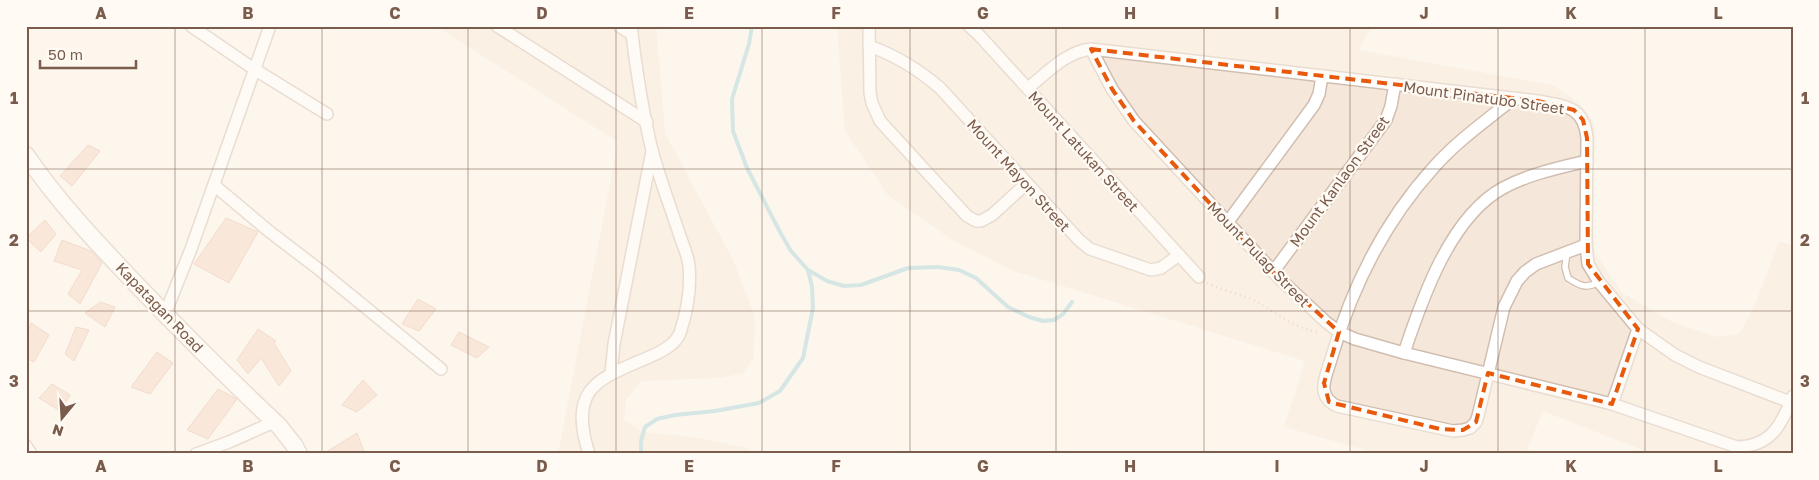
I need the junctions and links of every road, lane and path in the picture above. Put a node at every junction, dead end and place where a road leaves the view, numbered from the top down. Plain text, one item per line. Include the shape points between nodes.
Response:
1 (191, 26) edge
2 (270, 26) edge
3 (497, 26) edge
4 (619, 26) edge
5 (869, 26) edge
6 (969, 26) edge
7 (631, 30) edge
8 (869, 46) junction
9 (1091, 49) junction
10 (254, 69) junction
11 (1322, 76) junction
12 (1395, 84) junction
13 (1028, 88) junction
14 (1514, 98) junction
15 (327, 114) dead end
16 (647, 122) junction
17 (652, 149) junction
18 (26, 156) edge
19 (1587, 161) junction
20 (1026, 184) junction
21 (214, 185) junction
22 (1228, 223) junction
23 (1586, 245) junction
24 (1566, 252) junction
25 (1178, 255) junction
26 (1273, 272) junction
27 (1198, 277) joint
28 (1599, 282) junction
29 (165, 314) junction
30 (1638, 329) junction
31 (1339, 332) junction
32 (1404, 353) junction
33 (441, 369) dead end
34 (611, 373) junction
35 (1488, 373) junction
36 (1792, 399) edge
37 (1612, 404) junction
38 (274, 422) junction
39 (26, 446) edge
40 (31, 454) edge
41 (196, 454) edge
42 (299, 454) edge
43 (589, 454) edge

1 - 10 street
2 - 10 street
3 - 16 street
4 - 7 street
5 - 8 street
6 - 13 street, Mount Latukan Street
7 - 16 street
8 - 20 street, Mount Mayon Street via 890,54 940,88
8 - 20 street via 870,93 880,121 967,216 976,221 986,219
9 - 11 street, Mount Pinatubo Street
9 - 13 street, Mount Pinatubo Street via 1071,54
9 - 22 street, Mount Pulag Street via 1122,106
10 - 15 street
10 - 21 street
11 - 12 street, Mount Pinatubo Street
11 - 22 street via 1314,105
12 - 14 street, Mount Pinatubo Street
12 - 26 street, Mount Kanlaon Street via 1386,120
13 - 25 street, Mount Latukan Street
14 - 19 street, Mount Pinatubo Street via 1560,105 1579,114 1586,126
14 - 31 street via 1441,160 1410,197 1368,263
16 - 17 street
17 - 34 street
17 - 34 street via 689,264 690,292 679,335 669,347
18 - 29 main road, Kapatagan Road via 103,249
19 - 23 street, Mount Pinatubo Street
19 - 32 street via 1532,174 1482,202 1462,224 1439,265 1422,300
20 - 25 street, Mount Mayon Street via 1090,249 1152,270 1161,268
21 - 29 street
21 - 33 street
22 - 26 street, Mount Pulag Street
23 - 24 street
23 - 28 street, Mount Pinatubo Street via 1588,264
24 - 28 lane via 1568,278 1580,286
24 - 35 street via 1536,264 1517,281 1504,307
25 - 27 street, Mount Latukan Street
26 - 31 street, Mount Pulag Street
27 - 31 path via 1249,298 1301,328 1315,332
28 - 30 street, Mount Pinatubo Street
29 - 38 main road, Kapatagan Road
30 - 36 street, Mount Pinatubo Street via 1675,356 1699,367
30 - 37 street
31 - 32 street, Mount Pulag Street
31 - 35 street via 1324,383 1325,397 1337,406 1440,429 1463,430 1476,422
32 - 35 street, Mount Pulag Street
34 - 43 street via 597,382 587,394 583,406 583,435
35 - 37 street, Mount Pulag Street
36 - 37 street, Mount Pulag Street via 1781,423 1763,442 1752,447 1737,447
38 - 41 street
38 - 42 main road, Kapatagan Road
39 - 40 street

